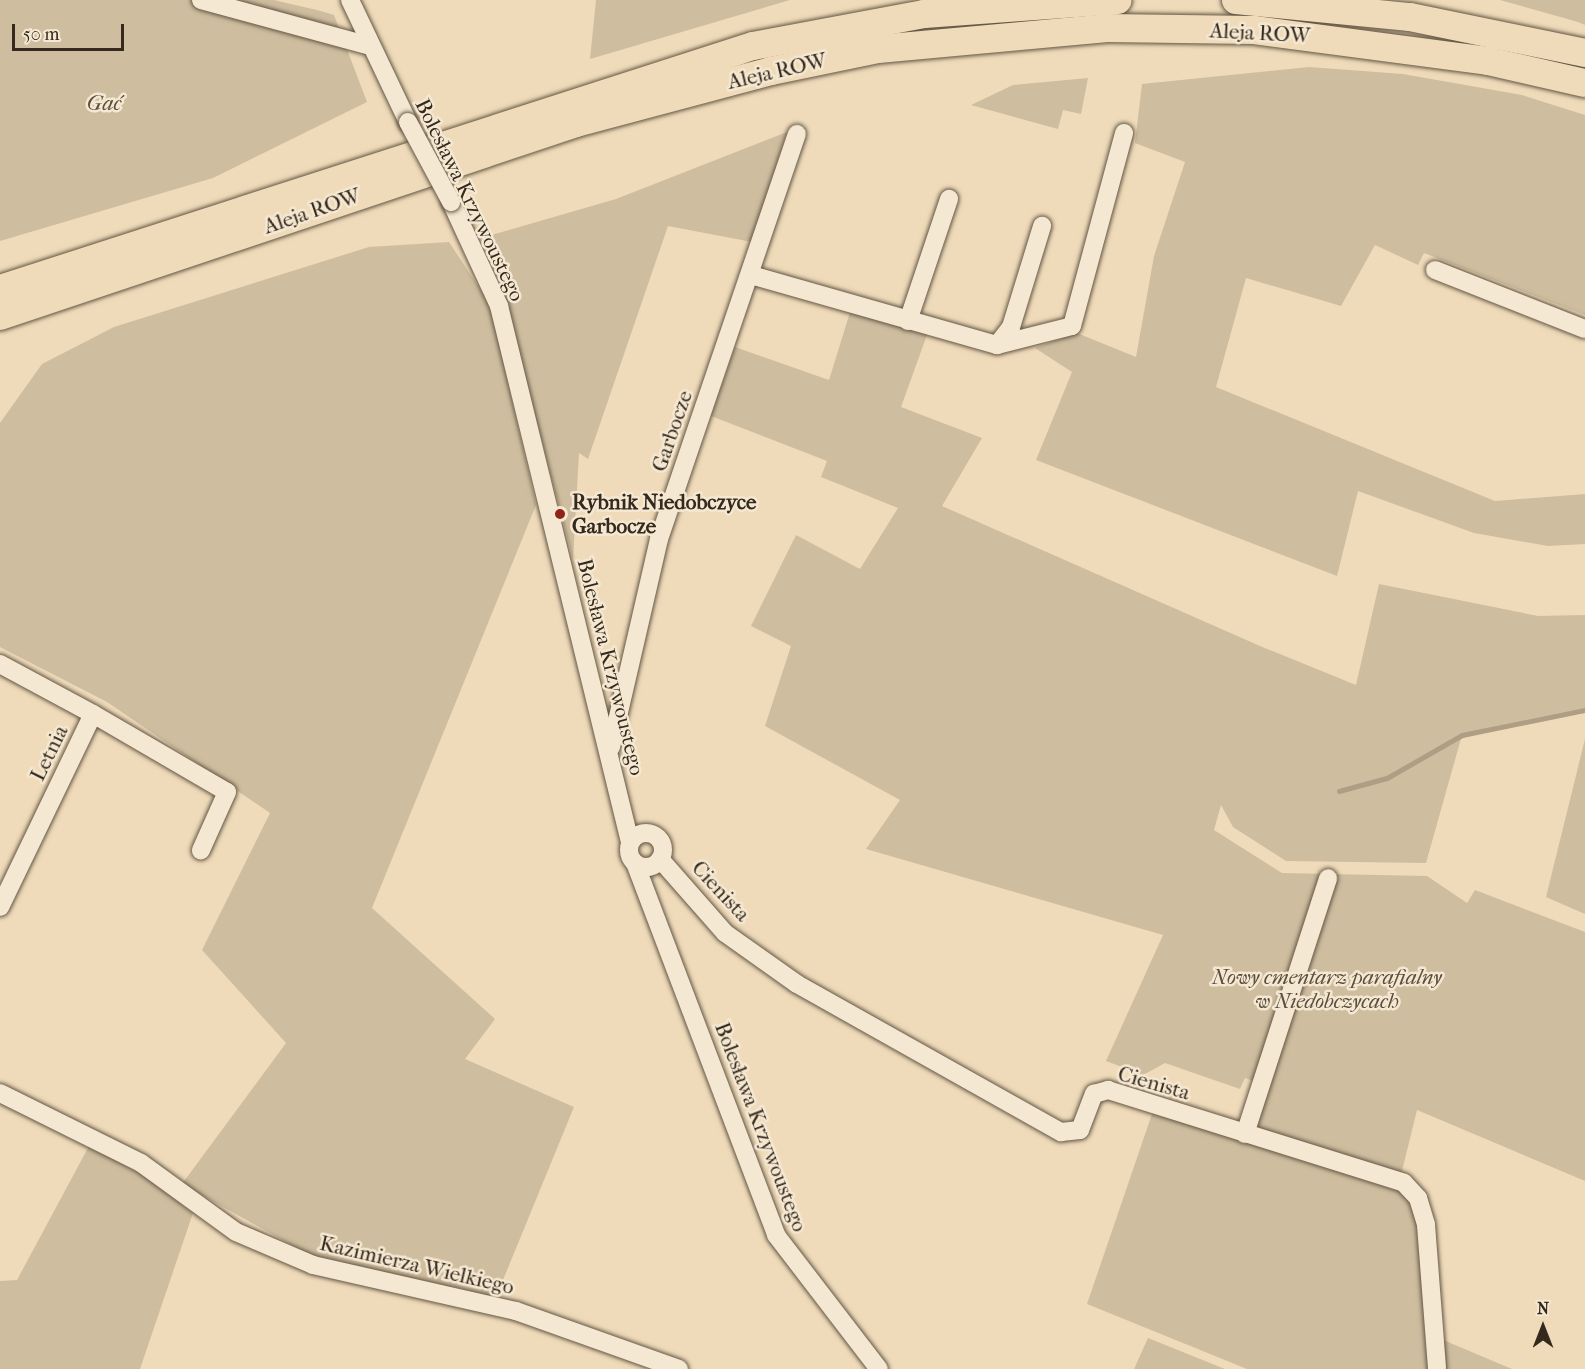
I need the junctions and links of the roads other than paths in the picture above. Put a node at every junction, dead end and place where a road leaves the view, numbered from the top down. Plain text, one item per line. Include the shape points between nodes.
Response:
1 (201, 0) edge
2 (350, 0) edge
3 (1117, 0) edge
4 (1236, 0) edge
5 (367, 45) junction
6 (1585, 53) edge
7 (1585, 83) edge
8 (1124, 133) dead end
9 (797, 134) dead end
10 (949, 199) dead end
11 (1042, 226) dead end
12 (1435, 270) dead end
13 (751, 275) junction
14 (0, 289) edge
15 (0, 316) edge
16 (908, 321) junction
17 (1585, 329) edge
18 (997, 345) junction
19 (0, 664) edge
20 (93, 714) junction
21 (611, 749) junction
22 (623, 810) junction
23 (649, 833) junction
24 (630, 842) junction
25 (201, 850) dead end
26 (649, 862) junction
27 (1328, 878) dead end
28 (0, 907) edge
29 (0, 1093) edge
30 (1252, 1137) junction
31 (679, 1369) edge
32 (879, 1369) edge
33 (1437, 1369) edge

1 - 5 street
2 - 5 street, Bolesława Krzywoustego
3 - 14 main road, Aleja ROW via 924,14 753,46
4 - 6 main road, Aleja ROW via 1410,17
5 - 21 street, Bolesława Krzywoustego, bridge via 451,202 499,306
7 - 15 main road, Aleja ROW via 1477,59 1254,30 1107,28 878,49 771,71 576,123
8 - 18 street via 1072,326
9 - 13 street, Garbocze
10 - 16 street
11 - 18 street via 1011,327
12 - 17 street
13 - 16 street
13 - 21 street, Garbocze via 659,539
16 - 18 street
19 - 20 street, Letnia
20 - 25 street via 227,792
20 - 28 street, Letnia
21 - 22 street, Bolesława Krzywoustego
22 - 23 street
22 - 24 street, Bolesława Krzywoustego
23 - 24 street
23 - 26 street via 661,843
24 - 26 street, Bolesława Krzywoustego
26 - 30 street, Cienista via 725,933 787,977 1061,1132 1080,1130 1094,1094 1108,1090
26 - 32 street, Bolesława Krzywoustego via 654,912 776,1235
27 - 30 street
29 - 31 street, Kazimierza Wielkiego via 141,1163 236,1232 314,1265 516,1311
30 - 33 street, Cienista via 1404,1183 1414,1191 1426,1226

